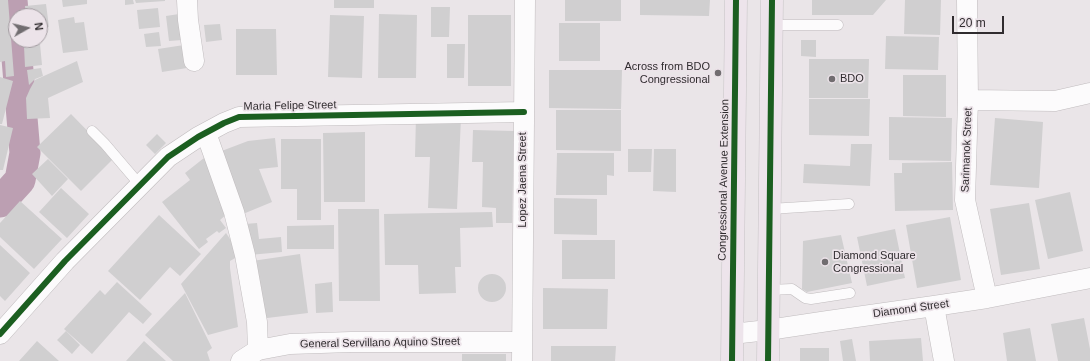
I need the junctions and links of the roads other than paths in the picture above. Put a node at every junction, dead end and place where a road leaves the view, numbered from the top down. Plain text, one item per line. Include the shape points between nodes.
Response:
1 (187, 0) edge
2 (525, 0) edge
3 (736, 0) edge
4 (772, 0) edge
5 (967, 0) edge
6 (772, 25) junction
7 (838, 25) dead end
8 (194, 60) dead end
9 (1090, 93) edge
10 (968, 100) junction
11 (524, 112) junction
12 (92, 131) dead end
13 (206, 133) junction
14 (140, 185) junction
15 (849, 204) dead end
16 (770, 209) junction
17 (1090, 278) edge
18 (769, 290) junction
19 (850, 293) dead end
20 (987, 298) junction
21 (934, 306) junction
22 (768, 330) junction
23 (0, 334) edge
24 (732, 334) junction
25 (258, 350) junction
26 (522, 352) edge
27 (241, 361) edge
28 (732, 361) edge
29 (768, 361) edge
30 (944, 361) edge

1 - 8 street
2 - 11 street, Lopez Jaena Street
3 - 24 main road, Congressional Avenue Extension
4 - 6 main road
5 - 10 street, Sarimanok Street
6 - 7 lane
6 - 16 main road
9 - 10 street via 1055,101
10 - 20 street, Sarimanok Street via 965,200
11 - 13 street, Maria Felipe Street via 239,117 224,122
11 - 26 street, Lopez Jaena Street
12 - 14 lane
13 - 14 street, Maria Felipe Street via 168,157
13 - 25 street via 234,212 245,254 257,322
14 - 23 street, Maria Felipe Street via 65,261
15 - 16 lane
16 - 18 main road
17 - 20 street, Diamond Street
18 - 19 lane via 792,289 811,299
18 - 22 main road
20 - 21 street, Diamond Street
21 - 22 street, Diamond Street
21 - 30 street
22 - 24 street, Diamond Street
22 - 29 main road
24 - 28 main road, Congressional Avenue Extension
25 - 26 street, General Servillano Aquino Street via 290,344 351,342
25 - 27 street, General Servillano Aquino Street

